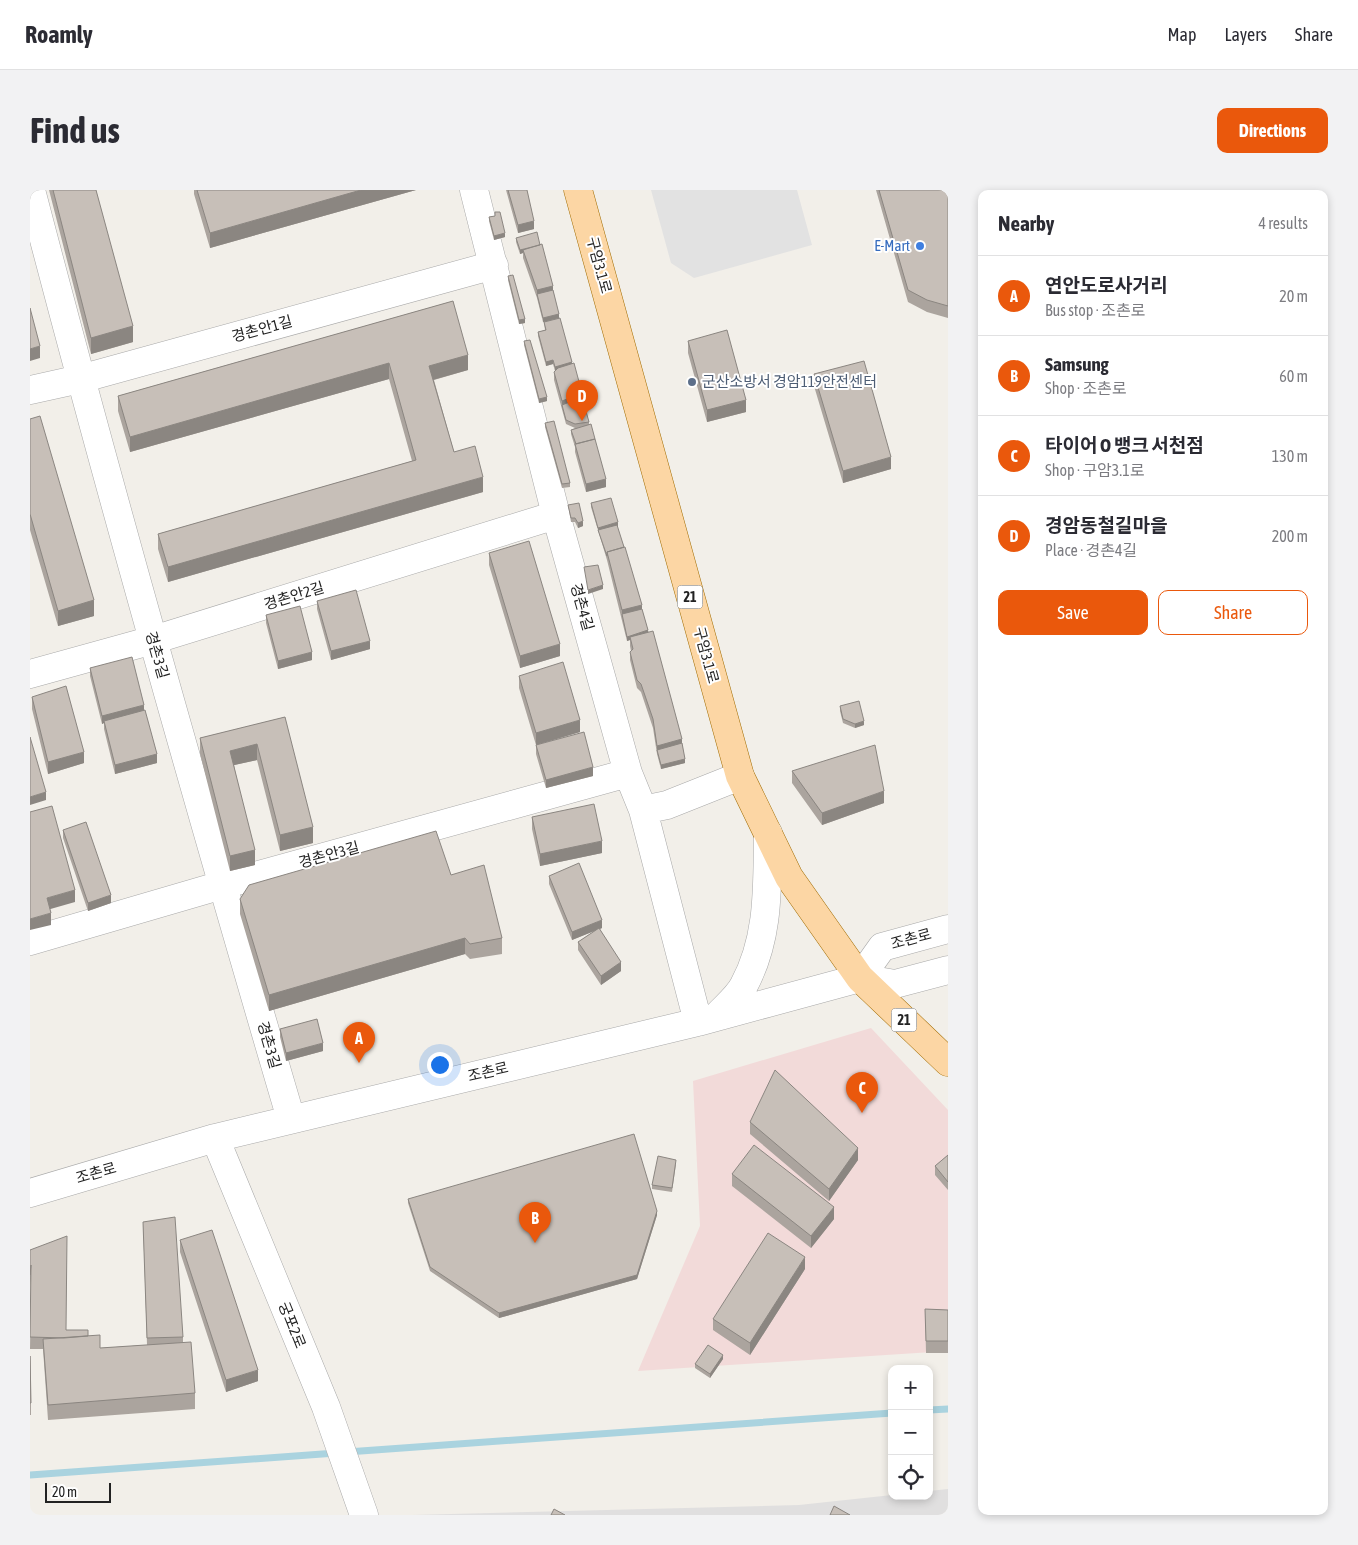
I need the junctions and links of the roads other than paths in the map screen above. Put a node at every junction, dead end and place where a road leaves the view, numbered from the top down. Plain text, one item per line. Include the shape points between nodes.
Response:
1 (31, 190) edge
2 (474, 190) edge
3 (578, 190) edge
4 (494, 265) junction
5 (80, 379) junction
6 (30, 390) edge
7 (556, 515) junction
8 (153, 640) junction
9 (30, 674) edge
10 (628, 773) junction
11 (740, 776) junction
12 (643, 810) junction
13 (768, 833) junction
14 (222, 885) junction
15 (948, 929) edge
16 (30, 942) edge
17 (948, 970) edge
18 (860, 978) junction
19 (707, 1020) junction
20 (948, 1062) edge
21 (291, 1119) junction
22 (215, 1138) junction
23 (30, 1193) edge
24 (364, 1515) edge

1 - 5 street, 경촌3길
2 - 4 street, 경촌4길
3 - 11 main road, 구암3.1로 / 21
4 - 5 street, 경촌안1길
4 - 7 street, 경촌4길
5 - 6 street, 경촌안1길
5 - 8 street, 경촌3길
7 - 8 street, 경촌안2길
7 - 10 street, 경촌4길
8 - 9 street, 경촌안2길
8 - 14 street, 경촌3길
10 - 12 street, 경촌4길
10 - 14 street, 경촌안3길
11 - 12 street via 667,805
11 - 13 main road, 구암3.1로 / 21
12 - 19 street, 경촌4길
13 - 18 main road, 구암3.1로 / 21 via 789,877
13 - 19 street via 766,917 757,953 744,986
14 - 16 street, 경촌안3길
14 - 21 street, 경촌3길
15 - 18 street, 조촌로 via 882,947
17 - 18 street, 조촌로 via 895,984
18 - 19 street, 조촌로
18 - 20 main road, 구암3.1로 / 21
19 - 21 street, 조촌로
21 - 22 street, 조촌로
22 - 23 street, 조촌로
22 - 24 street, 궁포2로 via 326,1406

